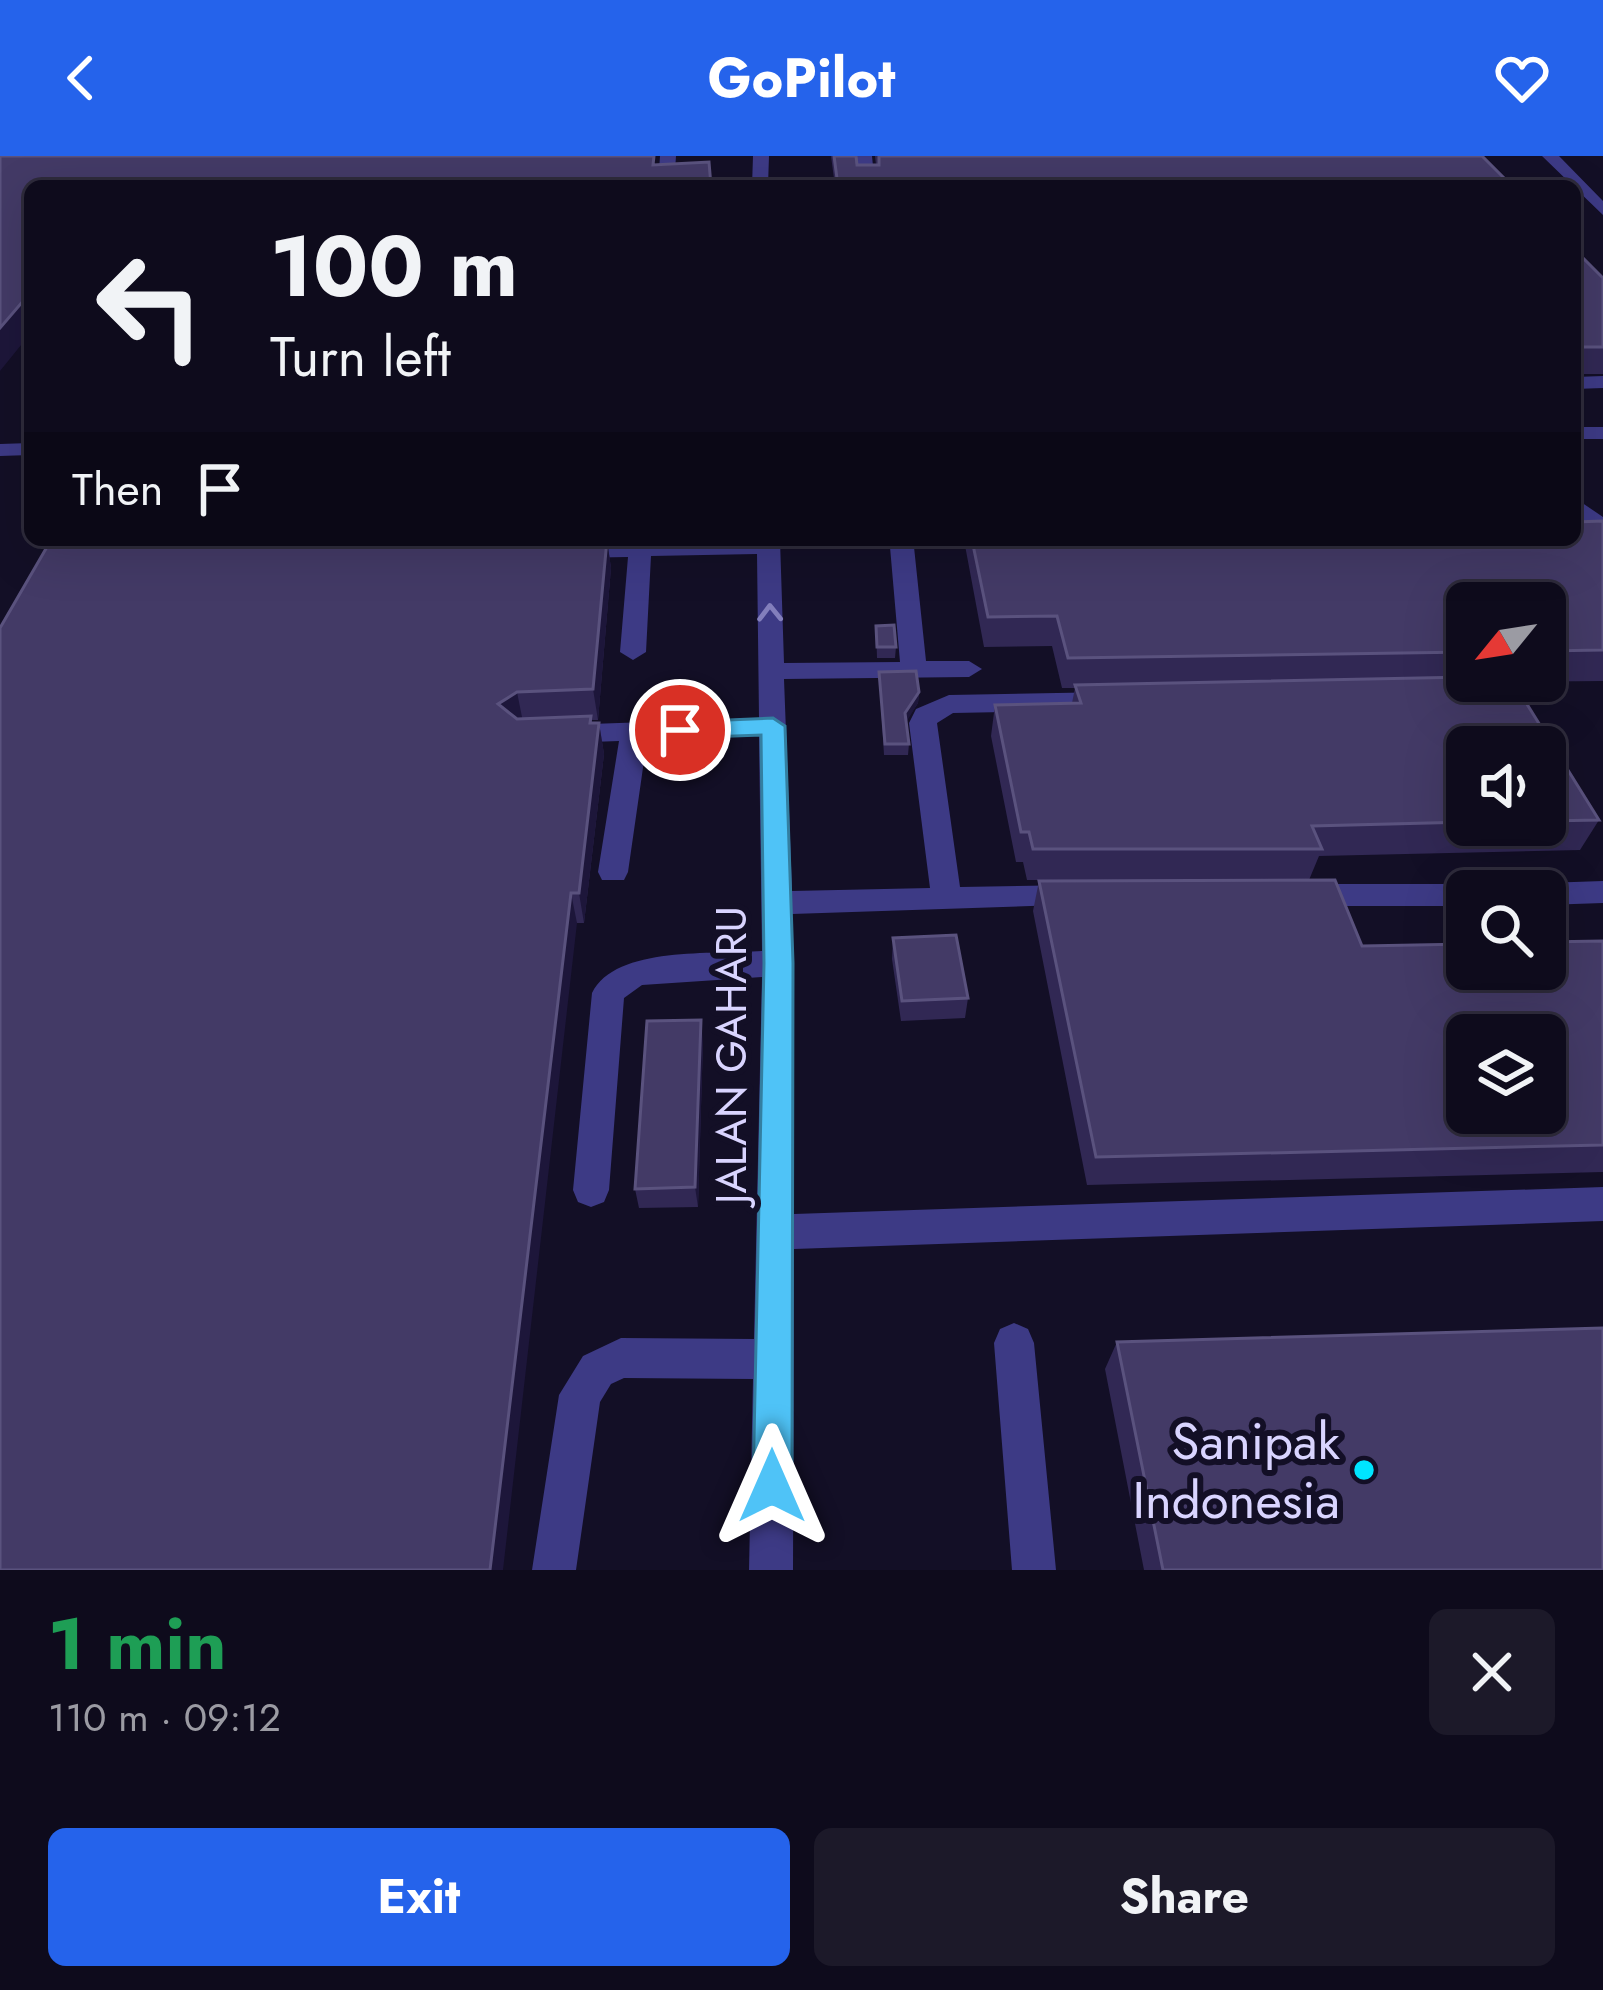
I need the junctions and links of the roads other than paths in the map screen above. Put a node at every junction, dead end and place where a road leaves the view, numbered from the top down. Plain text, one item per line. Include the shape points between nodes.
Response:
1 (1550, 156) edge
2 (1570, 180) edge
3 (704, 546) edge
4 (768, 546) edge
5 (902, 547) dead end
6 (640, 549) junction
7 (561, 551) edge
8 (633, 652) dead end
9 (914, 669) junction
10 (969, 669) dead end
11 (771, 671) junction
12 (1141, 700) edge
13 (773, 726) junction
14 (634, 732) junction
15 (545, 735) edge
16 (613, 872) dead end
17 (1603, 892) edge
18 (1566, 894) edge
19 (1278, 895) edge
20 (1446, 895) edge
21 (946, 896) junction
22 (1112, 896) edge
23 (778, 903) junction
24 (778, 963) junction
25 (591, 1190) dead end
26 (1603, 1204) edge
27 (776, 1232) junction
28 (1014, 1343) dead end
29 (773, 1359) junction
30 (554, 1570) edge
31 (771, 1570) edge
32 (1034, 1570) edge

1 - 2 street
3 - 6 street
11 -> 4 street, JALAN GAHARU
5 - 9 street
6 - 7 street
6 - 8 street
9 - 10 street
9 - 11 street
11 - 13 street, JALAN GAHARU
12 - 21 street via 949,704 926,715
13 - 14 street
13 - 23 street, JALAN GAHARU
14 - 15 street
14 - 16 street
17 - 18 street
19 - 20 street
21 - 22 street
21 - 23 street
23 - 24 street, JALAN GAHARU
24 - 25 street via 642,972 608,993
24 - 27 street, JALAN GAHARU
26 - 27 street
27 - 29 street, JALAN GAHARU
28 - 32 street
29 - 30 street via 621,1358 597,1370 580,1395
29 - 31 street, JALAN GAHARU

